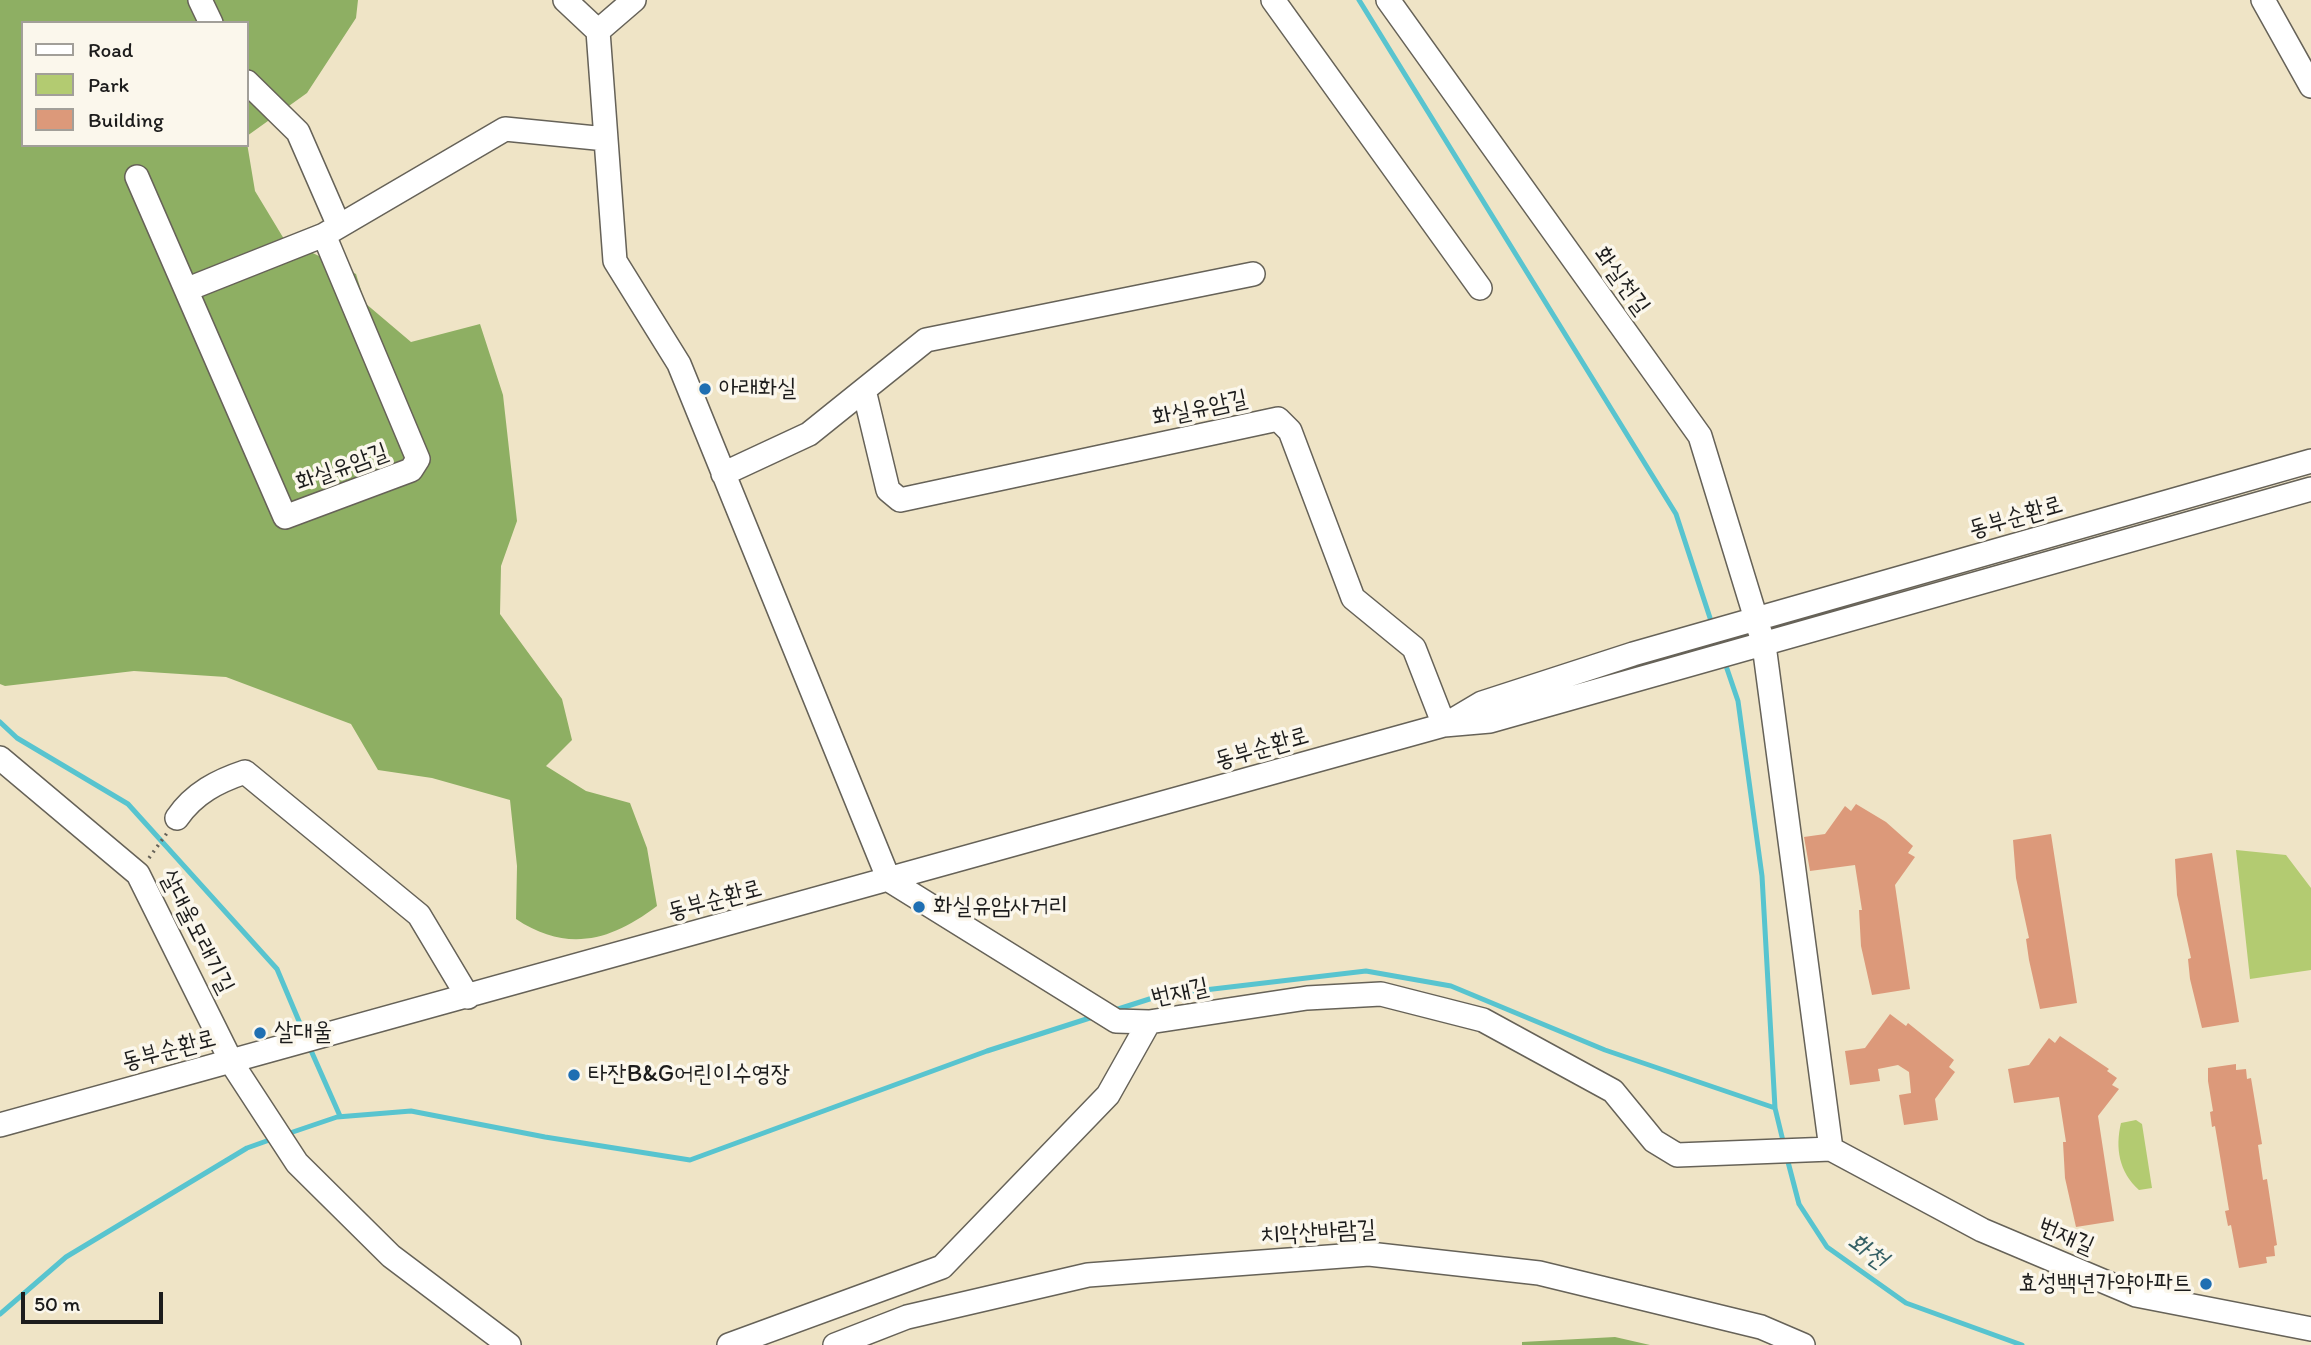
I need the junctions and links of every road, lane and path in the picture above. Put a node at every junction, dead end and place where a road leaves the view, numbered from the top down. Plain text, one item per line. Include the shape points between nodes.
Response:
1 (200, 0) edge
2 (565, 0) edge
3 (634, 0) edge
4 (1273, 0) edge
5 (1388, 0) edge
6 (2263, 0) edge
7 (210, 21) edge
8 (598, 31) junction
9 (248, 83) edge
10 (2311, 86) edge
11 (606, 139) junction
12 (137, 177) dead end
13 (332, 230) junction
14 (1253, 274) dead end
15 (1480, 288) dead end
16 (188, 289) junction
17 (864, 390) junction
18 (2311, 461) edge
19 (723, 474) junction
20 (2311, 489) edge
21 (1745, 622) junction
22 (1753, 648) junction
23 (1444, 725) junction
24 (0, 758) edge
25 (177, 818) joint
26 (151, 855) dead end
27 (889, 880) junction
28 (468, 996) junction
29 (1149, 1022) junction
30 (233, 1065) junction
31 (0, 1125) edge
32 (1824, 1149) junction
33 (2311, 1329) edge
34 (509, 1345) edge
35 (729, 1345) edge
36 (835, 1345) edge
37 (1803, 1345) edge

1 - 7 street
2 - 8 street
3 - 8 street
4 - 15 street
5 - 21 street, 화실천길 via 1700,436
6 - 10 street
8 - 11 street
9 - 13 street, 화실유암길 via 298,132
11 - 13 street via 505,129
11 - 19 street via 615,261 679,364
12 - 16 street, 화실유암길
13 - 16 street
13 - 16 street, 화실유암길 via 418,459 411,471 285,517
14 - 17 street via 926,340
17 - 19 street via 809,434
17 - 23 street, 화실유암길 via 888,490 900,500 1278,419 1290,431 1353,598 1414,648
18 - 21 street, 동부순환로
19 - 27 street
20 - 22 street
21 - 22 street, 화실천길
21 - 23 street, 동부순환로 via 1482,703
22 - 23 street, 동부순환로 via 1490,722
22 - 32 street, 화실천길
23 - 27 street, 동부순환로
24 - 30 street, 살대울모래기길 via 138,874
25 - 26 path
25 - 28 street via 188,803 218,782 245,772 419,915
27 - 28 street, 동부순환로
27 - 29 street via 1115,1021
28 - 30 street, 동부순환로 via 279,1047
29 - 32 street, 번재길 via 1307,998 1381,994 1483,1020 1566,1065 1613,1091 1654,1141 1677,1155
29 - 35 street, 번재길 via 1108,1095 942,1267
30 - 31 street, 동부순환로
30 - 34 street, 살대울모래기길 via 297,1163 391,1256
32 - 33 street, 번재길 via 1982,1230 2136,1295
36 - 37 street, 치악산바람길 via 907,1317 1088,1275 1369,1254 1539,1273 1761,1327

